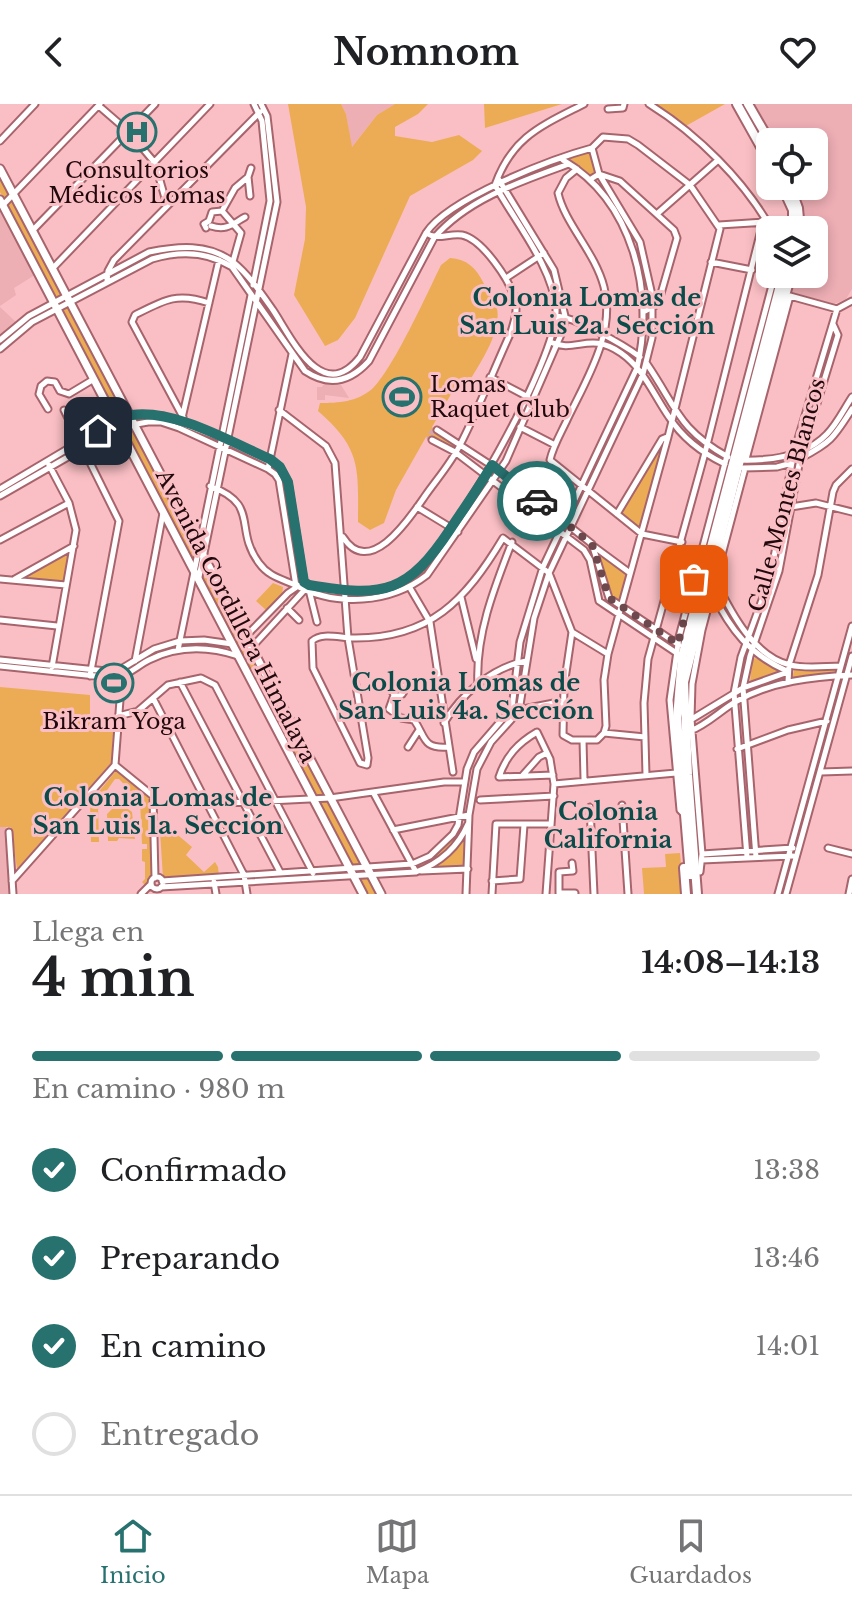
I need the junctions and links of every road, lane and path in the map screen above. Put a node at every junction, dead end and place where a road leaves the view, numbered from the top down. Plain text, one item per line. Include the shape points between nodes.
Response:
1 (35, 104) edge
2 (155, 104) edge
3 (210, 104) edge
4 (254, 104) edge
5 (584, 104) edge
6 (624, 104) edge
7 (649, 104) edge
8 (737, 104) edge
9 (748, 104) edge
10 (100, 105) edge
11 (261, 108) edge
12 (608, 109) dead end
13 (762, 128) edge
14 (129, 132) junction
15 (752, 132) junction
16 (756, 136) edge
17 (756, 138) edge
18 (0, 141) edge
19 (592, 148) junction
20 (563, 159) junction
21 (717, 161) junction
22 (155, 163) junction
23 (570, 164) junction
24 (251, 168) dead end
25 (0, 169) edge
26 (577, 169) junction
27 (599, 174) junction
28 (248, 177) junction
29 (591, 179) junction
30 (498, 182) junction
31 (690, 185) junction
32 (505, 189) junction
33 (498, 192) junction
34 (13, 194) junction
35 (250, 196) dead end
36 (2, 202) edge
37 (273, 202) junction
38 (168, 206) junction
39 (222, 211) junction
40 (658, 213) junction
41 (762, 216) edge
42 (245, 217) dead end
43 (756, 223) edge
44 (235, 224) junction
45 (719, 225) junction
46 (33, 230) junction
47 (426, 233) junction
48 (434, 238) junction
49 (544, 253) junction
50 (756, 255) edge
51 (537, 257) junction
52 (219, 260) junction
53 (711, 262) junction
54 (232, 265) junction
55 (53, 268) junction
56 (752, 270) junction
57 (108, 271) junction
58 (506, 278) junction
59 (107, 281) junction
60 (254, 283) junction
61 (396, 288) junction
62 (772, 288) edge
63 (780, 288) edge
64 (787, 288) edge
65 (260, 291) junction
66 (404, 293) junction
67 (251, 294) junction
68 (67, 299) junction
69 (852, 301) edge
70 (209, 303) junction
71 (258, 303) junction
72 (54, 306) junction
73 (653, 308) junction
74 (837, 309) junction
75 (645, 311) junction
76 (275, 312) junction
77 (267, 316) junction
78 (556, 316) junction
79 (565, 316) junction
80 (30, 319) junction
81 (833, 323) junction
82 (603, 335) junction
83 (0, 340) edge
84 (550, 342) junction
85 (602, 343) junction
86 (558, 346) junction
87 (0, 349) edge
88 (292, 354) junction
89 (640, 357) junction
90 (647, 363) junction
91 (299, 365) junction
92 (637, 368) junction
93 (288, 370) junction
94 (336, 372) junction
95 (643, 374) junction
96 (490, 377) junction
97 (94, 379) junction
98 (337, 381) junction
99 (526, 396) junction
100 (852, 397) edge
101 (534, 400) junction
102 (752, 404) junction
103 (48, 409) dead end
104 (674, 409) junction
105 (852, 409) edge
106 (64, 410) dead end
107 (279, 410) junction
108 (131, 415) junction
109 (182, 419) junction
110 (672, 422) junction
111 (136, 423) junction
112 (118, 424) junction
113 (513, 424) junction
114 (179, 428) junction
115 (520, 428) junction
116 (440, 432) dead end
117 (668, 437) junction
118 (223, 439) junction
119 (432, 440) dead end
120 (460, 444) junction
121 (707, 444) junction
122 (82, 445) junction
123 (555, 445) junction
124 (222, 448) junction
125 (803, 449) junction
126 (455, 452) junction
127 (794, 452) junction
128 (705, 453) junction
129 (270, 459) junction
130 (800, 459) junction
131 (736, 462) junction
132 (791, 463) junction
133 (48, 464) junction
134 (492, 465) junction
135 (268, 469) junction
136 (852, 469) edge
137 (500, 471) junction
138 (486, 475) junction
139 (494, 481) junction
140 (13, 484) junction
141 (581, 486) junction
142 (502, 487) junction
143 (214, 488) junction
144 (0, 489) edge
145 (487, 491) junction
146 (589, 492) junction
147 (0, 496) edge
148 (69, 503) junction
149 (832, 506) junction
150 (417, 507) junction
151 (785, 507) junction
152 (793, 507) junction
153 (852, 512) edge
154 (163, 513) junction
155 (617, 514) junction
156 (564, 521) junction
157 (451, 528) junction
158 (572, 528) junction
159 (560, 531) junction
160 (458, 532) junction
161 (642, 534) junction
162 (342, 535) junction
163 (567, 536) junction
164 (0, 540) edge
165 (512, 542) junction
166 (682, 542) junction
167 (198, 544) junction
168 (592, 544) junction
169 (75, 545) junction
170 (204, 553) junction
171 (543, 567) junction
172 (549, 573) junction
173 (630, 573) junction
174 (198, 578) junction
175 (0, 579) edge
176 (15, 579) junction
177 (217, 579) junction
178 (406, 580) junction
179 (715, 581) junction
180 (307, 584) junction
181 (66, 585) junction
182 (296, 586) junction
183 (410, 588) junction
184 (302, 591) junction
185 (345, 591) junction
186 (712, 593) junction
187 (310, 594) junction
188 (461, 597) junction
189 (345, 599) junction
190 (287, 608) junction
191 (622, 608) junction
192 (619, 615) junction
193 (0, 620) edge
194 (299, 620) dead end
195 (317, 622) dead end
196 (430, 622) junction
197 (57, 626) junction
198 (852, 626) edge
199 (657, 631) junction
200 (572, 632) junction
201 (246, 636) junction
202 (749, 636) junction
203 (348, 638) junction
204 (654, 639) junction
205 (180, 641) junction
206 (755, 642) junction
207 (233, 644) junction
208 (746, 645) junction
209 (252, 647) junction
210 (178, 650) junction
211 (683, 650) junction
212 (752, 651) junction
213 (608, 654) junction
214 (239, 656) junction
215 (852, 656) edge
216 (476, 660) junction
217 (135, 661) junction
218 (526, 661) junction
219 (0, 663) edge
220 (516, 663) junction
221 (841, 666) junction
222 (850, 666) edge
223 (788, 668) junction
224 (52, 669) junction
225 (92, 669) junction
226 (135, 670) junction
227 (122, 674) junction
228 (849, 675) edge
229 (90, 676) junction
230 (839, 676) junction
231 (180, 682) junction
232 (788, 682) junction
233 (478, 686) junction
234 (743, 688) junction
235 (734, 693) junction
236 (394, 695) dead end
237 (677, 697) junction
238 (153, 698) junction
239 (742, 698) junction
240 (564, 701) junction
241 (734, 702) junction
242 (512, 708) junction
243 (519, 711) junction
244 (118, 716) junction
245 (830, 721) junction
246 (444, 723) junction
247 (689, 726) junction
248 (294, 729) junction
249 (420, 729) junction
250 (604, 733) junction
251 (645, 737) junction
252 (282, 739) junction
253 (583, 740) junction
254 (408, 747) dead end
255 (448, 747) junction
256 (747, 747) junction
257 (679, 749) junction
258 (737, 749) junction
259 (547, 753) junction
260 (115, 765) junction
261 (852, 771) edge
262 (453, 772) dead end
263 (817, 772) junction
264 (681, 773) junction
265 (522, 775) junction
266 (553, 775) junction
267 (646, 775) junction
268 (584, 779) junction
269 (464, 782) junction
270 (554, 784) junction
271 (373, 791) junction
272 (554, 796) junction
273 (313, 798) junction
274 (330, 798) junction
275 (276, 799) junction
276 (480, 800) dead end
277 (242, 801) junction
278 (207, 804) junction
279 (622, 805) dead end
280 (622, 813) junction
281 (469, 815) junction
282 (459, 817) junction
283 (551, 824) junction
284 (524, 825) junction
285 (393, 830) junction
286 (9, 832) dead end
287 (828, 848) dead end
288 (794, 852) junction
289 (756, 853) junction
290 (747, 854) junction
291 (852, 854) edge
292 (702, 857) junction
293 (572, 863) dead end
294 (412, 864) junction
295 (367, 867) junction
296 (468, 869) junction
297 (312, 870) junction
298 (351, 872) junction
299 (416, 872) junction
300 (700, 872) junction
301 (372, 875) junction
302 (281, 876) junction
303 (314, 877) junction
304 (245, 878) junction
305 (852, 879) edge
306 (12, 881) junction
307 (214, 881) junction
308 (492, 881) junction
309 (558, 882) junction
310 (160, 884) edge
311 (547, 884) junction
312 (559, 893) edge
313 (575, 893) edge
314 (13, 894) edge
315 (141, 894) edge
316 (147, 894) edge
317 (216, 894) edge
318 (247, 894) edge
319 (365, 894) edge
320 (381, 894) edge
321 (466, 894) edge
322 (492, 894) edge
323 (546, 894) edge
324 (594, 894) edge
325 (628, 894) edge
326 (692, 894) edge
327 (703, 894) edge
328 (778, 894) edge
329 (786, 894) edge
330 (849, 894) edge

1 - 18 street
2 - 14 street
3 - 22 street
4 - 11 street
5 - 30 street via 524,138 498,172
6 - 12 street
7 - 21 street
8 - 15 highway
9 - 13 highway
10 - 14 street
10 - 34 street
11 - 37 street via 267,116
11 - 38 street
14 - 22 street
14 - 46 street
15 - 16 highway
15 - 17 highway
19 - 20 street
19 - 27 street
19 - 31 street via 603,137 628,139
20 - 23 street
20 - 30 street
21 - 31 street
21 - 41 street
22 - 38 street
22 - 55 street
23 - 26 street
23 - 32 street
24 - 28 street
25 - 34 main road, Avenida Cordillera Himalaya
26 - 29 street
26 - 82 street via 558,193 605,289
27 - 29 street
27 - 40 street via 620,181
27 - 73 street via 640,242
28 - 35 street
28 - 39 street
29 - 75 street via 620,221 636,258
30 - 32 street
30 - 33 street
30 - 47 street via 449,211
31 - 40 street
31 - 45 street
32 - 33 street
32 - 49 street
33 - 48 street
33 - 51 street
34 - 36 street
34 - 46 main road, Avenida Cordillera Himalaya
36 - 72 main road, Avenida Cordillera Himalaya
37 - 60 street
37 - 65 street
38 - 57 street
39 - 44 street
39 - 44 street via 212,212 210,224 224,229
40 - 73 street via 677,238 662,295
42 - 44 street
43 - 45 street
44 - 54 street via 241,233
45 - 53 street
46 - 55 main road, Avenida Cordillera Himalaya
47 - 48 street
47 - 61 street
48 - 58 street via 471,238
48 - 66 street
49 - 51 street
49 - 79 street via 560,287
50 - 56 street
51 - 58 street
51 - 78 street via 550,282
52 - 54 street
52 - 59 street via 172,253
52 - 70 street
53 - 56 street
53 - 104 street
54 - 57 street via 199,247 171,248
54 - 60 street
54 - 67 street
55 - 68 main road, Avenida Cordillera Himalaya
56 - 121 street
57 - 59 street
57 - 68 street
58 - 96 street via 516,316
59 - 68 street
60 - 65 street
60 - 67 street
61 - 66 street
61 - 94 street via 360,357
62 - 131 street
63 - 102 highway
64 - 102 highway
65 - 71 street
65 - 76 street
66 - 98 street via 369,361 352,378
67 - 71 street
67 - 118 street
68 - 72 street
68 - 108 main road, Avenida Cordillera Himalaya
69 - 74 street
70 - 109 street
70 - 109 street via 173,297 135,315 132,322
71 - 77 street
71 - 118 street
72 - 80 street
72 - 97 main road, Avenida Cordillera Himalaya
73 - 75 street
73 - 90 street
74 - 81 street, Calle Montes Blancos
74 - 131 street via 790,296
75 - 89 street
76 - 77 street
76 - 94 street via 309,364
77 - 88 street
78 - 79 street
78 - 84 street
79 - 82 street
79 - 86 street
80 - 83 street
80 - 87 street
81 - 125 street, Calle Montes Blancos via 838,335
81 - 127 street, Calle Montes Blancos
82 - 85 street
82 - 89 street
84 - 86 street
84 - 99 street
85 - 86 street
85 - 92 street
85 - 123 street
86 - 101 street
88 - 91 street
88 - 93 street
89 - 90 street
89 - 92 street
90 - 95 street
90 - 104 street
91 - 93 street
91 - 98 street via 320,379
92 - 95 street
92 - 141 street
93 - 107 street
94 - 98 street
95 - 110 street
95 - 146 street
96 - 99 street
96 - 120 street
97 - 103 street via 69,394 47,381 39,394
97 - 112 main road, Avenida Cordillera Himalaya
99 - 101 street
99 - 113 street
100 - 125 street via 831,431
101 - 115 street
102 - 131 highway
104 - 110 street
104 - 121 street
105 - 130 street via 835,438
106 - 122 street
107 - 129 street
107 - 162 street via 332,453
108 - 109 street
108 - 111 main road, Avenida Cordillera Himalaya
108 - 112 street
109 - 114 street
109 - 118 street
110 - 117 street
110 - 128 street
111 - 112 street
111 - 114 street
111 - 167 main road, Avenida Cordillera Himalaya
112 - 122 street
112 - 154 main road, Avenida Cordillera Himalaya
113 - 115 street
113 - 134 street
114 - 124 street
115 - 123 street
115 - 137 street
116 - 120 street
117 - 155 street
117 - 161 street
118 - 124 street
118 - 129 street
119 - 126 street
120 - 126 street
120 - 134 street
121 - 128 street
121 - 131 street
122 - 133 street
122 - 225 street via 119,521
123 - 141 street via 550,460
124 - 135 street
124 - 143 street
125 - 127 street
125 - 130 street, Calle Montes Blancos
126 - 138 street
126 - 150 street
127 - 131 street
127 - 132 street, Calle Montes Blancos
128 - 131 street
128 - 166 street
129 - 135 street
129 - 180 street via 288,482
130 - 132 street
130 - 152 street, Calle Montes Blancos
131 - 132 street via 777,467
131 - 179 street
131 - 211 highway
131 - 211 highway
132 - 151 street, Calle Montes Blancos
133 - 140 street
133 - 148 street
134 - 137 street
134 - 138 street
135 - 182 street via 279,480
136 - 149 street via 836,485
137 - 139 street
137 - 156 street
138 - 139 street
138 - 157 street
139 - 142 street
139 - 145 street
140 - 144 street
140 - 147 street
141 - 146 street
141 - 156 street
142 - 145 street
142 - 159 street
143 - 167 street
143 - 170 street
143 - 182 street via 240,503 246,536 260,564
145 - 160 street
146 - 155 street
146 - 158 street
148 - 164 street
148 - 169 street
149 - 152 street
149 - 153 street
149 - 223 street via 818,575
150 - 157 street
150 - 162 street via 383,546 356,549
151 - 152 street
151 - 202 street, Calle Montes Blancos via 770,578
152 - 206 street, Calle Montes Blancos
154 - 174 main road, Avenida Cordillera Himalaya
154 - 217 street
155 - 161 street
156 - 158 street
156 - 159 street
157 - 160 street
157 - 178 street via 426,564
158 - 163 street
158 - 168 street
159 - 163 street
159 - 171 street
160 - 183 street via 434,567
161 - 166 street
161 - 173 street
162 - 185 street
163 - 172 street
163 - 192 street via 586,553 599,601
165 - 171 street
165 - 188 street via 503,538
165 - 216 street via 493,589
166 - 199 street
167 - 170 main road, Avenida Cordillera Himalaya
167 - 174 street
168 - 173 street
168 - 191 street via 607,594
169 - 176 street
169 - 181 street
170 - 174 street
170 - 177 main road, Avenida Cordillera Himalaya
171 - 172 street
171 - 220 street
172 - 200 street
172 - 218 street
173 - 191 street
174 - 177 main road
174 - 205 street
174 - 207 main road, Avenida Cordillera Himalaya
175 - 176 street
176 - 181 street
177 - 201 main road, Avenida Cordillera Himalaya
178 - 183 street
178 - 185 street via 374,590
179 - 186 street
179 - 202 street
180 - 182 street
180 - 184 street
180 - 185 street
181 - 197 street
182 - 184 street
182 - 201 street
183 - 189 street via 376,598
183 - 196 street
184 - 187 street
184 - 190 street
185 - 189 street
186 - 208 street
186 - 247 street via 694,672
187 - 189 street
187 - 195 street
188 - 196 street
188 - 216 street
189 - 203 street
190 - 194 street
190 - 209 street
191 - 192 street
191 - 199 street
192 - 204 street
192 - 213 street
193 - 197 street
196 - 203 street via 393,634
196 - 246 street
197 - 224 street
198 - 221 street
199 - 204 street
199 - 211 street
200 - 213 street
200 - 240 street
201 - 209 main road, Avenida Cordillera Himalaya
202 - 206 street
202 - 208 street, Calle Montes Blancos
203 - 203 street via 316,637 313,668 355,757 367,765
204 - 211 street
204 - 251 street via 645,678
205 - 207 street
205 - 210 street
205 - 217 street
206 - 212 street, Calle Montes Blancos
206 - 223 street
207 - 214 main road, Avenida Cordillera Himalaya
208 - 212 street
208 - 235 street, Calle Montes Blancos
209 - 248 main road, Avenida Cordillera Himalaya
210 - 214 street via 206,648
210 - 226 street
211 - 237 highway
211 - 247 highway
211 - 264 street via 670,700
212 - 223 street
212 - 234 street, Calle Montes Blancos
213 - 250 street
214 - 252 main road, Avenida Cordillera Himalaya
215 - 222 street
216 - 233 street
217 - 226 street
217 - 227 street
218 - 220 street
218 - 243 street
219 - 224 street
220 - 233 street
220 - 242 street
221 - 222 street
221 - 223 street
221 - 230 street
222 - 228 street
223 - 232 street
223 - 234 street
224 - 225 street
224 - 229 street
225 - 227 street
225 - 229 street
226 - 227 street
227 - 229 street
227 - 244 street
228 - 230 street
228 - 245 street
230 - 232 street
230 - 245 street
231 - 238 street
231 - 275 street via 201,678 215,685
231 - 277 street
232 - 239 street
233 - 246 street via 453,707
234 - 235 street
234 - 239 street, Calle Montes Blancos
235 - 241 street, Calle Montes Blancos
235 - 247 street
236 - 249 street via 389,709 414,720
237 - 247 highway
237 - 257 highway
238 - 244 street via 138,711
238 - 278 street
239 - 241 street
239 - 256 street, Calle Montes Blancos
240 - 243 street
240 - 253 street via 563,735
241 - 247 street
241 - 258 street, Calle Montes Blancos
242 - 243 street
242 - 269 street via 474,752
243 - 281 street via 482,755
244 - 260 street
245 - 256 street
245 - 263 street
246 - 255 street
247 - 257 highway
247 - 264 highway
247 - 292 street
248 - 252 main road
248 - 274 main road, Avenida Cordillera Himalaya
249 - 254 street
249 - 255 street via 426,743
250 - 251 street
250 - 253 street via 597,740
251 - 267 street
252 - 273 main road, Avenida Cordillera Himalaya
253 - 268 street
255 - 262 street
256 - 258 street
256 - 289 street, Calle Montes Blancos
257 - 264 highway
258 - 290 street, Calle Montes Blancos
259 - 265 street
259 - 265 street via 537,732 523,740 499,777
259 - 266 street
260 - 306 street
260 - 310 street via 153,796
261 - 263 street
263 - 288 street
264 - 267 street
264 - 300 highway via 693,788
264 - 326 highway
264 - 326 highway via 682,837
265 - 266 street
266 - 270 street
267 - 268 street
268 - 270 street
269 - 271 street
269 - 282 street
270 - 272 street
271 - 274 street
271 - 285 street
272 - 276 street
272 - 283 street
273 - 274 street
273 - 275 street
273 - 298 main road, Avenida Cordillera Himalaya
274 - 295 main road, Avenida Cordillera Himalaya
275 - 277 street
275 - 297 street
277 - 278 street
277 - 302 street
278 - 304 street
279 - 280 street
280 - 324 street via 590,811
280 - 325 street
281 - 282 street
281 - 296 street
281 - 299 street via 454,848
282 - 285 street
282 - 294 street via 445,843
283 - 284 street
283 - 311 street
284 - 308 street via 520,879
284 - 308 street via 496,824
285 - 294 street
286 - 306 street
287 - 291 street
288 - 289 street
288 - 328 street
288 - 329 street
289 - 290 street
290 - 292 street
292 - 300 street
293 - 309 street via 573,871 559,872
294 - 295 street
294 - 299 street
295 - 298 street
295 - 301 main road, Avenida Cordillera Himalaya
296 - 299 street
296 - 321 street
297 - 298 street
297 - 302 street
297 - 303 street
298 - 301 street
298 - 303 street
298 - 319 main road, Avenida Cordillera Himalaya
299 - 301 street
300 - 327 highway
301 - 320 main road, Avenida Cordillera Himalaya
302 - 303 street
302 - 304 street
304 - 307 street
304 - 318 street
305 - 330 street
306 - 314 street
307 - 310 street
307 - 317 street
308 - 322 street
309 - 311 street
309 - 312 street
310 - 315 street
310 - 316 street
311 - 323 street
312 - 313 street
319 - 320 main road

